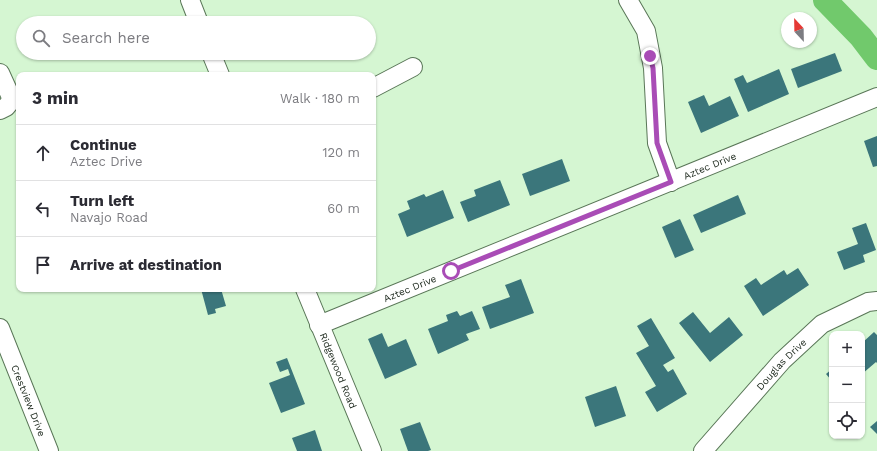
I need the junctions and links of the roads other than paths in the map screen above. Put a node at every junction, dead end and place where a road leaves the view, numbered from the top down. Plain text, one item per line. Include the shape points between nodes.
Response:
1 (190, 0) edge
2 (628, 0) edge
3 (196, 16) edge
4 (214, 60) edge
5 (413, 67) dead end
6 (219, 72) edge
7 (0, 73) edge
8 (376, 86) edge
9 (877, 97) edge
10 (0, 110) edge
11 (671, 182) junction
12 (306, 292) edge
13 (877, 301) edge
14 (320, 324) junction
15 (0, 328) edge
16 (49, 451) edge
17 (372, 451) edge
18 (703, 451) edge

1 - 3 street
2 - 11 street via 646,31 653,68 657,143
4 - 6 street
5 - 8 street
7 - 10 street via 12,101
9 - 11 street, Aztec Drive
11 - 14 street, Aztec Drive
12 - 14 street, Ridgewood Road
13 - 18 street, Douglas Drive via 868,302 822,324 782,361
14 - 17 street, Ridgewood Road
15 - 16 street, Crestview Drive

